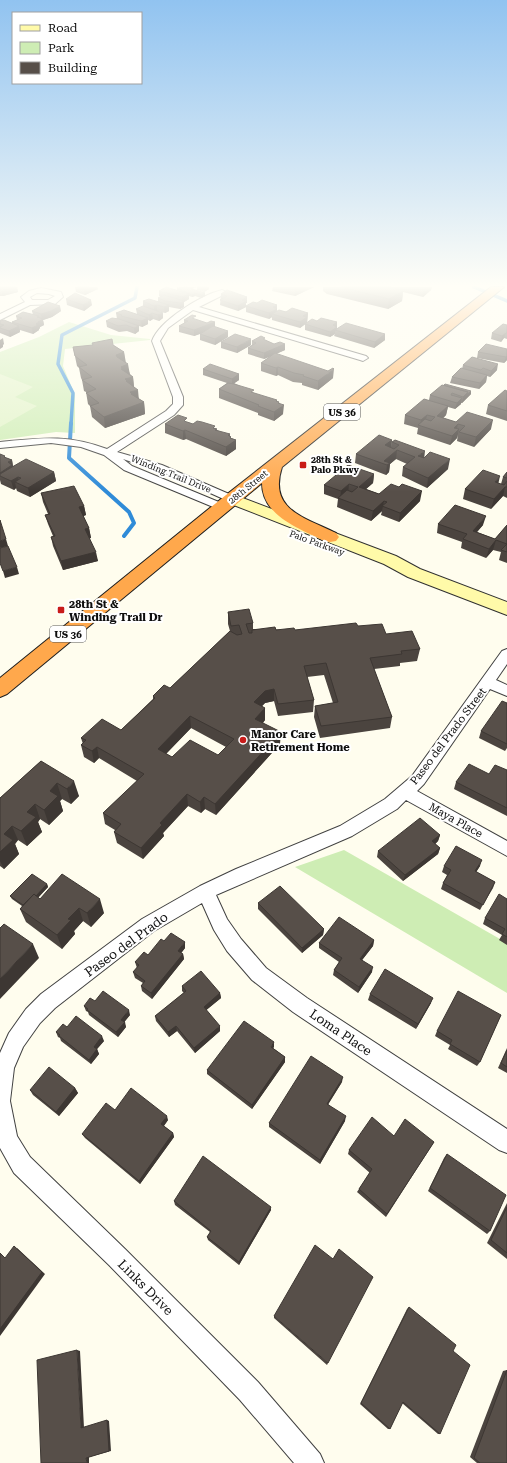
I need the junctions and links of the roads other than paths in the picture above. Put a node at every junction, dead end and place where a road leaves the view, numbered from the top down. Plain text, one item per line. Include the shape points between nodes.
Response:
1 (162, 355) edge
2 (354, 355) edge
3 (413, 355) edge
4 (363, 358) dead end
5 (0, 445) edge
6 (108, 453) junction
7 (275, 465) junction
8 (227, 503) junction
9 (330, 537) junction
10 (414, 573) junction
11 (507, 609) edge
12 (507, 654) edge
13 (488, 682) junction
14 (0, 689) edge
15 (507, 691) edge
16 (405, 792) junction
17 (507, 848) edge
18 (206, 891) junction
19 (48, 1001) joint
20 (0, 1102) edge
21 (507, 1142) edge
22 (311, 1463) edge

1 - 6 street via 178,397 178,405 170,413
2 - 4 street
3 - 7 highway, 28th Street / US 36
5 - 6 street, Winding Trail Drive via 51,440 83,444
6 - 8 street, Winding Trail Drive via 128,468
7 - 8 highway, 28th Street / US 36
7 - 9 highway via 269,484 273,502 291,516
8 - 9 street, Palo Parkway
8 - 10 street, Palo Parkway via 386,568
8 - 14 highway, 28th Street / US 36
9 - 10 street, Palo Parkway via 397,562
10 - 11 street, Palo Parkway
12 - 13 street, Paseo del Prado Street
13 - 15 street
13 - 16 street, Paseo del Prado Street via 418,780
16 - 17 street, Maya Place
16 - 18 street, Paseo del Prado Street via 391,804 346,831
18 - 19 street, Paseo del Prado via 148,925
18 - 21 street, Loma Place via 220,924 259,974 300,1005
19 - 20 street, Links Drive via 33,1016 16,1040 4,1068
20 - 22 street, Links Drive via 7,1139 22,1165 249,1391

